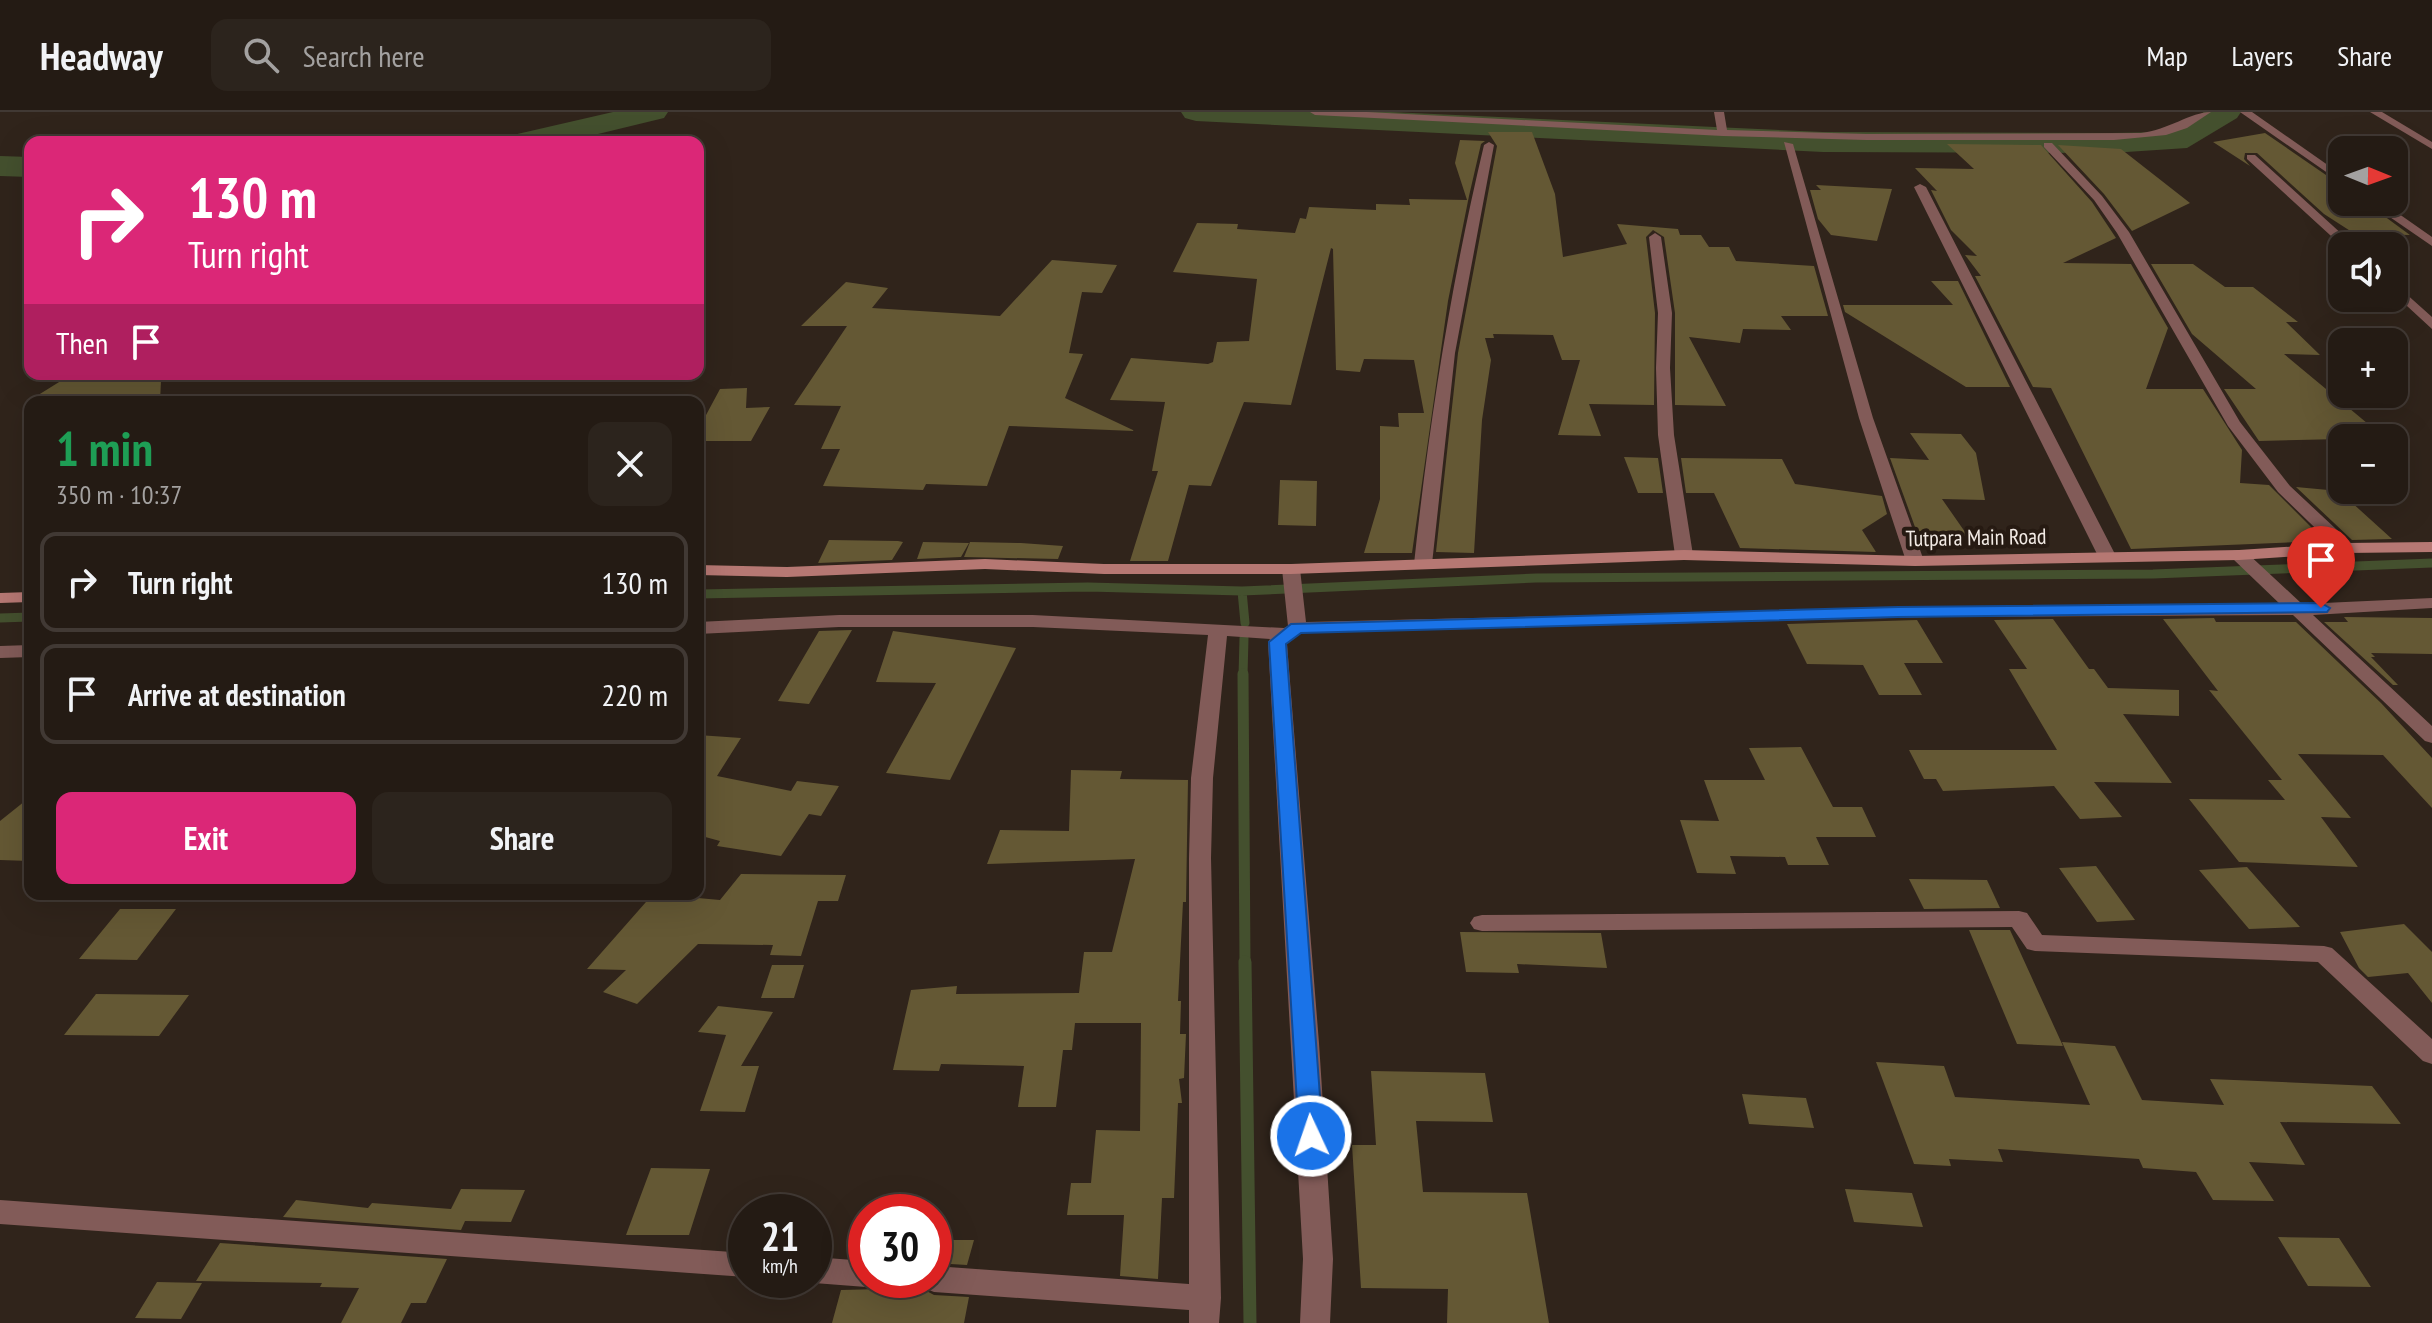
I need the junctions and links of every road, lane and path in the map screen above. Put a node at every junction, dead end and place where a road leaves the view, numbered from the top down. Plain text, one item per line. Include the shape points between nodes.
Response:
1 (1315, 112) edge
2 (1719, 112) edge
3 (2206, 112) edge
4 (2245, 112) edge
5 (2375, 112) edge
6 (1482, 116) edge
7 (1723, 133) junction
8 (1788, 144) dead end
9 (1489, 145) dead end
10 (2048, 145) dead end
11 (2432, 146) edge
12 (2251, 157) dead end
13 (2328, 170) edge
14 (1920, 187) dead end
15 (2394, 216) edge
16 (2334, 232) edge
17 (1655, 237) dead end
18 (2432, 242) edge
19 (2408, 301) edge
20 (2432, 325) edge
21 (2432, 547) edge
22 (2346, 548) junction
23 (1684, 555) junction
24 (2239, 555) junction
25 (2107, 556) junction
26 (1915, 561) junction
27 (1423, 564) junction
28 (1291, 569) junction
29 (704, 571) edge
30 (24, 597) edge
31 (0, 598) edge
32 (2432, 603) edge
33 (2294, 610) junction
34 (704, 628) edge
35 (1218, 630) junction
36 (1293, 631) junction
37 (24, 651) edge
38 (0, 652) edge
39 (2432, 737) edge
40 (1482, 923) dead end
41 (2432, 1054) edge
42 (0, 1212) edge
43 (728, 1264) edge
44 (952, 1281) edge
45 (1205, 1310) edge
46 (1315, 1323) edge

1 - 6 street
2 - 7 street
3 - 7 street via 2171,133 2152,137
4 - 13 street
5 - 11 street
6 - 7 street
8 - 26 street via 1866,418
9 - 27 street via 1437,420
10 - 22 street via 2123,232 2233,423 2284,489
12 - 16 street
14 - 25 street
15 - 18 street
17 - 23 street via 1665,313 1666,435
19 - 20 street
21 - 22 street, Tutpara Main Road
22 - 24 street, Tutpara Main Road
23 - 26 street, Tutpara Main Road
23 - 27 street, Tutpara Main Road
24 - 25 street, Tutpara Main Road
24 - 33 street
25 - 26 street, Tutpara Main Road
27 - 28 street, Tutpara Main Road
28 - 29 street, Tutpara Main Road via 985,564
28 - 36 street
30 - 31 street
32 - 33 street
33 - 36 street via 1930,612
33 - 39 street
34 - 35 street via 1033,621
35 - 36 street
35 - 45 street via 1202,778 1200,858
36 - 46 street via 1277,642 1306,1043 1318,1259
37 - 38 street
40 - 41 street via 2019,919 2035,943 2324,954
42 - 43 street
44 - 45 street

